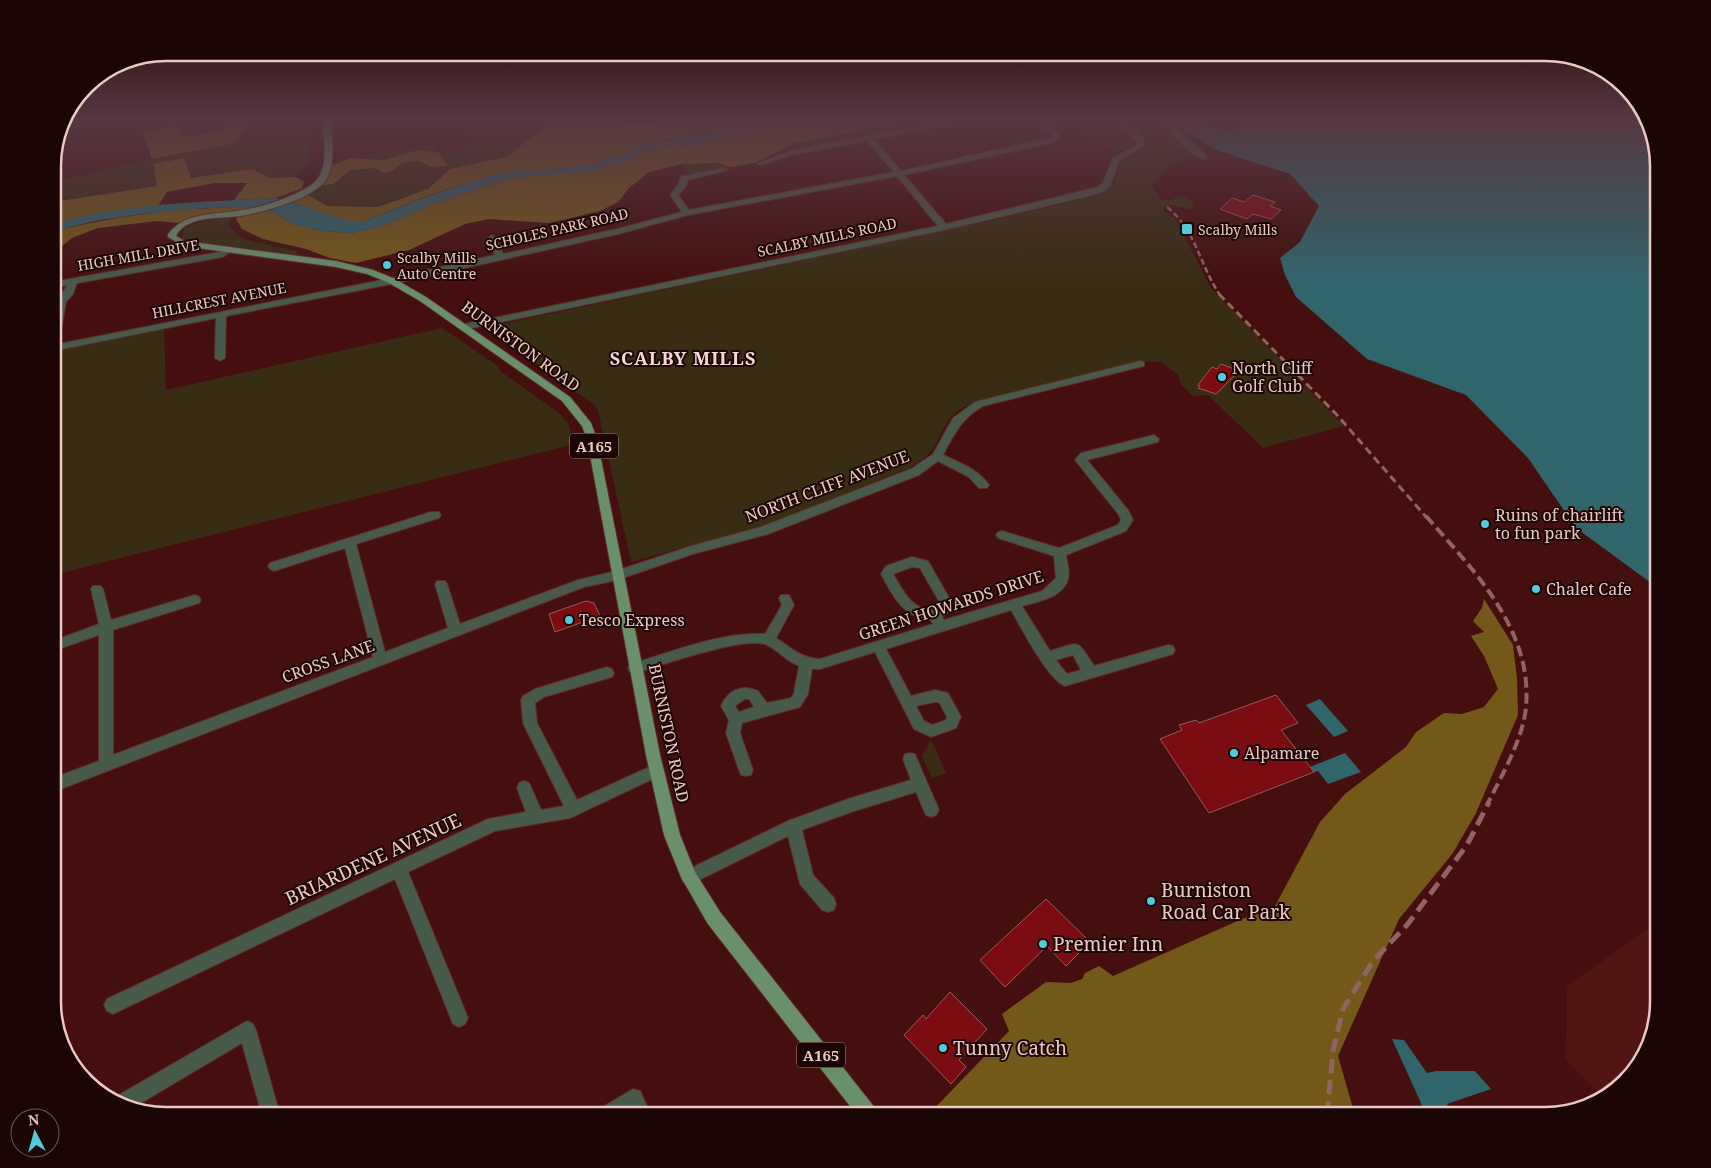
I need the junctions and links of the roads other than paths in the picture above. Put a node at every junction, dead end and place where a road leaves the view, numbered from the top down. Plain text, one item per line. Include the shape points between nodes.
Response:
1 (898, 174) edge
2 (324, 175) edge
3 (701, 175) edge
4 (895, 175) edge
5 (1111, 175) edge
6 (687, 212) junction
7 (944, 227) junction
8 (492, 238) dead end
9 (228, 250) junction
10 (500, 256) junction
11 (73, 281) junction
12 (392, 281) junction
13 (61, 283) edge
14 (61, 302) edge
15 (221, 314) junction
16 (464, 327) junction
17 (61, 346) edge
18 (220, 358) dead end
19 (1140, 364) dead end
20 (1154, 439) dead end
21 (937, 456) junction
22 (983, 486) dead end
23 (435, 515) dead end
24 (1002, 535) dead end
25 (349, 542) junction
26 (1060, 553) junction
27 (274, 566) dead end
28 (617, 575) junction
29 (441, 584) dead end
30 (97, 588) dead end
31 (785, 598) dead end
32 (195, 600) dead end
33 (1014, 604) junction
34 (935, 616) junction
35 (106, 626) junction
36 (941, 627) junction
37 (456, 632) junction
38 (769, 640) junction
39 (61, 643) edge
40 (879, 647) junction
41 (1168, 650) dead end
42 (1048, 657) junction
43 (380, 660) junction
44 (806, 664) junction
45 (635, 668) junction
46 (1090, 672) junction
47 (607, 673) dead end
48 (908, 702) dead end
49 (762, 710) junction
50 (736, 719) junction
51 (910, 759) dead end
52 (106, 764) junction
53 (656, 770) junction
54 (746, 770) dead end
55 (61, 782) edge
56 (920, 784) junction
57 (524, 788) dead end
58 (573, 808) junction
59 (931, 810) dead end
60 (536, 817) junction
61 (792, 826) junction
62 (398, 870) junction
63 (689, 877) junction
64 (828, 904) dead end
65 (113, 1005) dead end
66 (459, 1018) dead end
67 (129, 1100) edge
68 (268, 1107) edge
69 (620, 1107) edge
70 (638, 1107) edge
71 (861, 1107) edge

1 - 7 street
2 - 9 main road, BURNISTON ROAD / A165 via 309,190 294,196 258,209 191,221 172,234 175,240 183,243
3 - 6 street via 684,178 682,186 675,192
4 - 6 street, SCHOLES PARK ROAD
5 - 7 street, SCALBY MILLS ROAD via 1101,189 1086,194
6 - 10 street, SCHOLES PARK ROAD via 618,231
7 - 16 street, SCALBY MILLS ROAD
8 - 10 street
9 - 11 street, HIGH MILL DRIVE via 223,254
9 - 12 main road, BURNISTON ROAD / A165 via 336,264
10 - 12 street, SCHOLES PARK ROAD
11 - 13 street, HIGH MILL DRIVE
11 - 14 street
12 - 15 street, HILLCREST AVENUE
12 - 16 main road, BURNISTON ROAD / A165
15 - 17 street, HILLCREST AVENUE
15 - 18 street
16 - 28 main road, BURNISTON ROAD / A165 via 566,399 587,426
19 - 21 street, NORTH CLIFF AVENUE via 979,404 957,420
20 - 26 street, GREEN HOWARDS DRIVE via 1085,456 1081,460 1127,520 1122,528
21 - 22 street via 973,474
21 - 28 street, NORTH CLIFF AVENUE via 915,472 764,531 691,550
23 - 25 street
24 - 26 street
25 - 27 street
25 - 43 street
26 - 33 street, GREEN HOWARDS DRIVE via 1062,579 1056,587 1046,594
28 - 37 street, CROSS LANE via 564,590
28 - 45 main road, BURNISTON ROAD / A165
29 - 37 street
30 - 35 street
31 - 38 street via 788,605
32 - 35 street
33 - 36 street, GREEN HOWARDS DRIVE
33 - 42 street
34 - 34 street via 910,611 887,574 890,569 912,562 924,564 946,603
34 - 36 street
35 - 39 street
35 - 52 street
36 - 40 street, GREEN HOWARDS DRIVE
37 - 43 street, CROSS LANE
38 - 44 street
38 - 45 street via 750,638 726,643
40 - 44 street, GREEN HOWARDS DRIVE via 820,664
40 - 48 street
41 - 46 street
42 - 46 street via 1065,680
42 - 46 street via 1076,649
43 - 52 street, CROSS LANE
44 - 49 street via 801,694 795,703
45 - 53 main road, BURNISTON ROAD / A165
47 - 58 street via 540,693 528,700 530,723
49 - 50 street
49 - 50 street via 757,697 751,693 739,694 728,706
50 - 54 street via 733,733
51 - 56 street
52 - 55 street, CROSS LANE
53 - 58 street, BRIARDENE AVENUE
53 - 63 main road, BURNISTON ROAD / A165 via 672,835
56 - 59 street
56 - 61 street
57 - 60 street
58 - 60 street, BRIARDENE AVENUE via 565,813
60 - 62 street, BRIARDENE AVENUE via 493,824
61 - 63 street
61 - 64 street via 806,879
62 - 65 street, BRIARDENE AVENUE
62 - 66 street
63 - 71 main road, BURNISTON ROAD / A165 via 714,918
67 - 68 street via 247,1030
69 - 70 street via 633,1098

